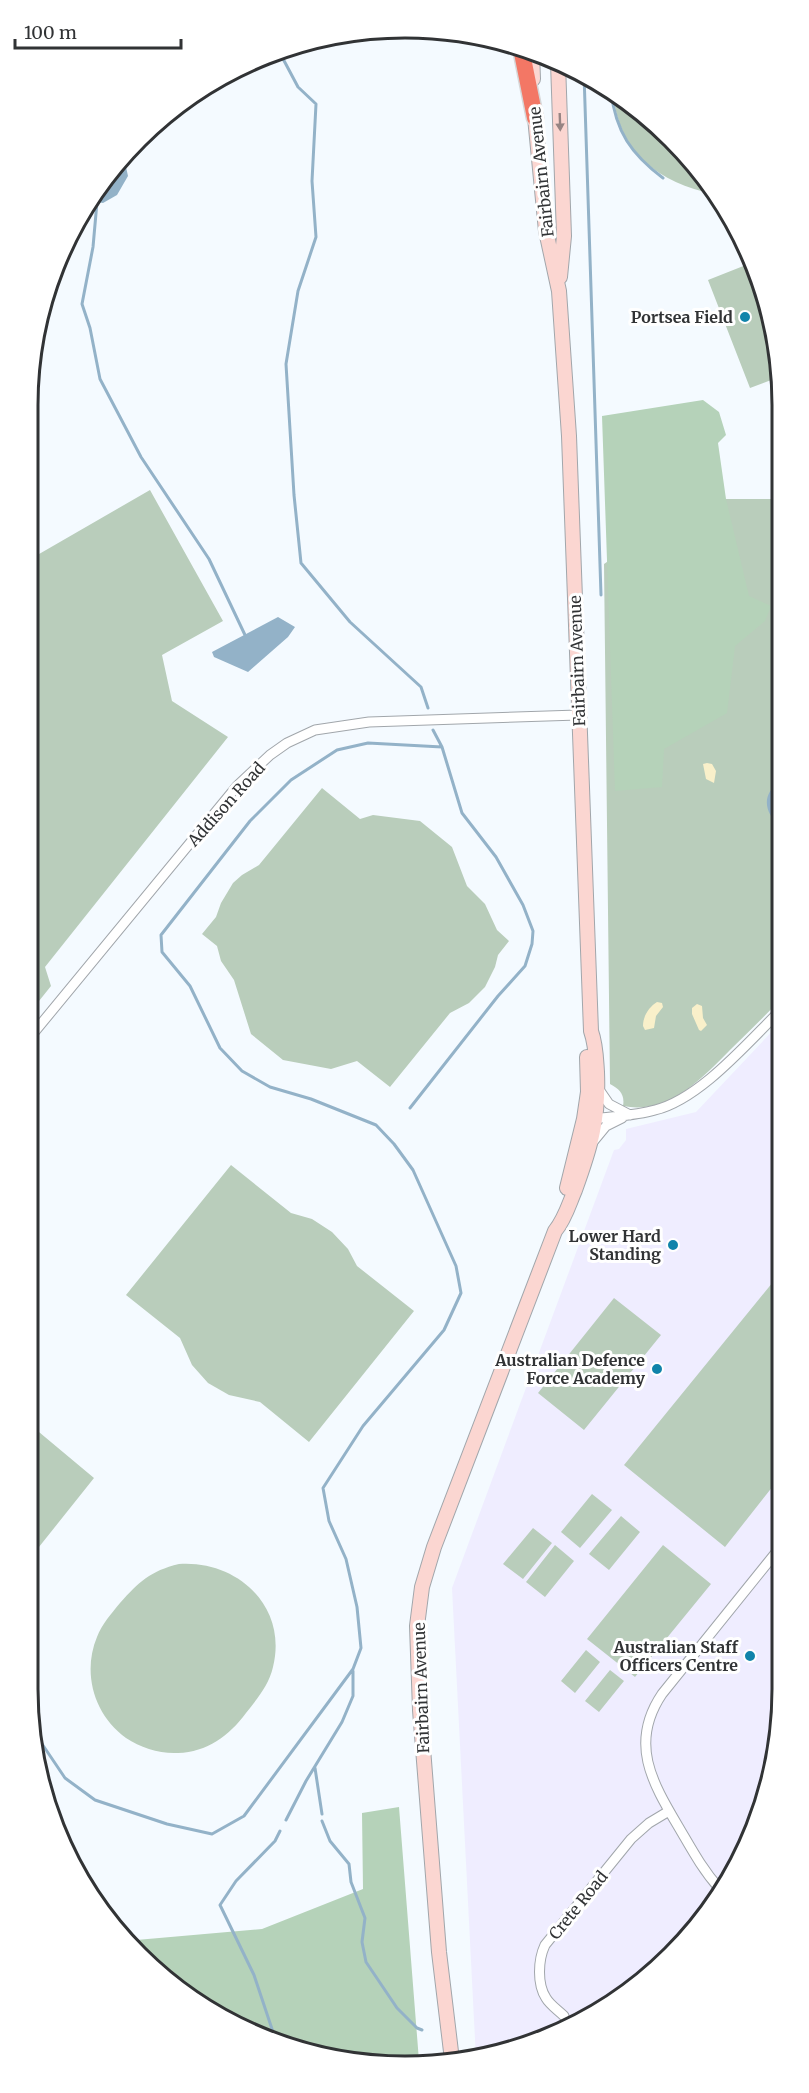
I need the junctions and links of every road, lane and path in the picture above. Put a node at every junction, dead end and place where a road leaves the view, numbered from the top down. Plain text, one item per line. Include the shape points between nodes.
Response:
1 (523, 57) edge
2 (532, 61) edge
3 (558, 71) edge
4 (535, 118) junction
5 (559, 291) junction
6 (578, 715) junction
7 (772, 1019) edge
8 (38, 1028) edge
9 (591, 1031) junction
10 (597, 1088) junction
11 (630, 1115) junction
12 (590, 1119) junction
13 (590, 1145) junction
14 (555, 1232) junction
15 (772, 1557) edge
16 (669, 1811) junction
17 (715, 1883) edge
18 (564, 2016) dead end
19 (451, 2052) edge

1 - 4 highway
2 - 4 main road, Fairbairn Avenue
3 -> 5 main road, Fairbairn Avenue via 564,236
4 - 5 main road, Fairbairn Avenue via 546,231
5 - 6 main road, Fairbairn Avenue via 569,436
6 - 8 street, Addison Road via 369,722 315,730 287,743 237,786
6 - 9 main road, Fairbairn Avenue
7 - 11 street via 707,1081 682,1099 657,1110
9 - 10 main road, Fairbairn Avenue via 596,1043
9 - 12 main road, Fairbairn Avenue via 587,1042
10 - 11 street via 609,1104
10 - 12 main road, Fairbairn Avenue
11 - 12 street
11 - 13 street via 606,1126
12 - 13 main road, Fairbairn Avenue
12 - 14 main road, Fairbairn Avenue
13 - 14 main road, Fairbairn Avenue
14 - 19 main road, Fairbairn Avenue via 434,1547 422,1587 417,1626 441,1974
15 - 16 street via 652,1711 645,1736 647,1761
16 - 17 street via 693,1854
16 - 18 street, Crete Road via 631,1839 545,1945 540,1964 542,1990

